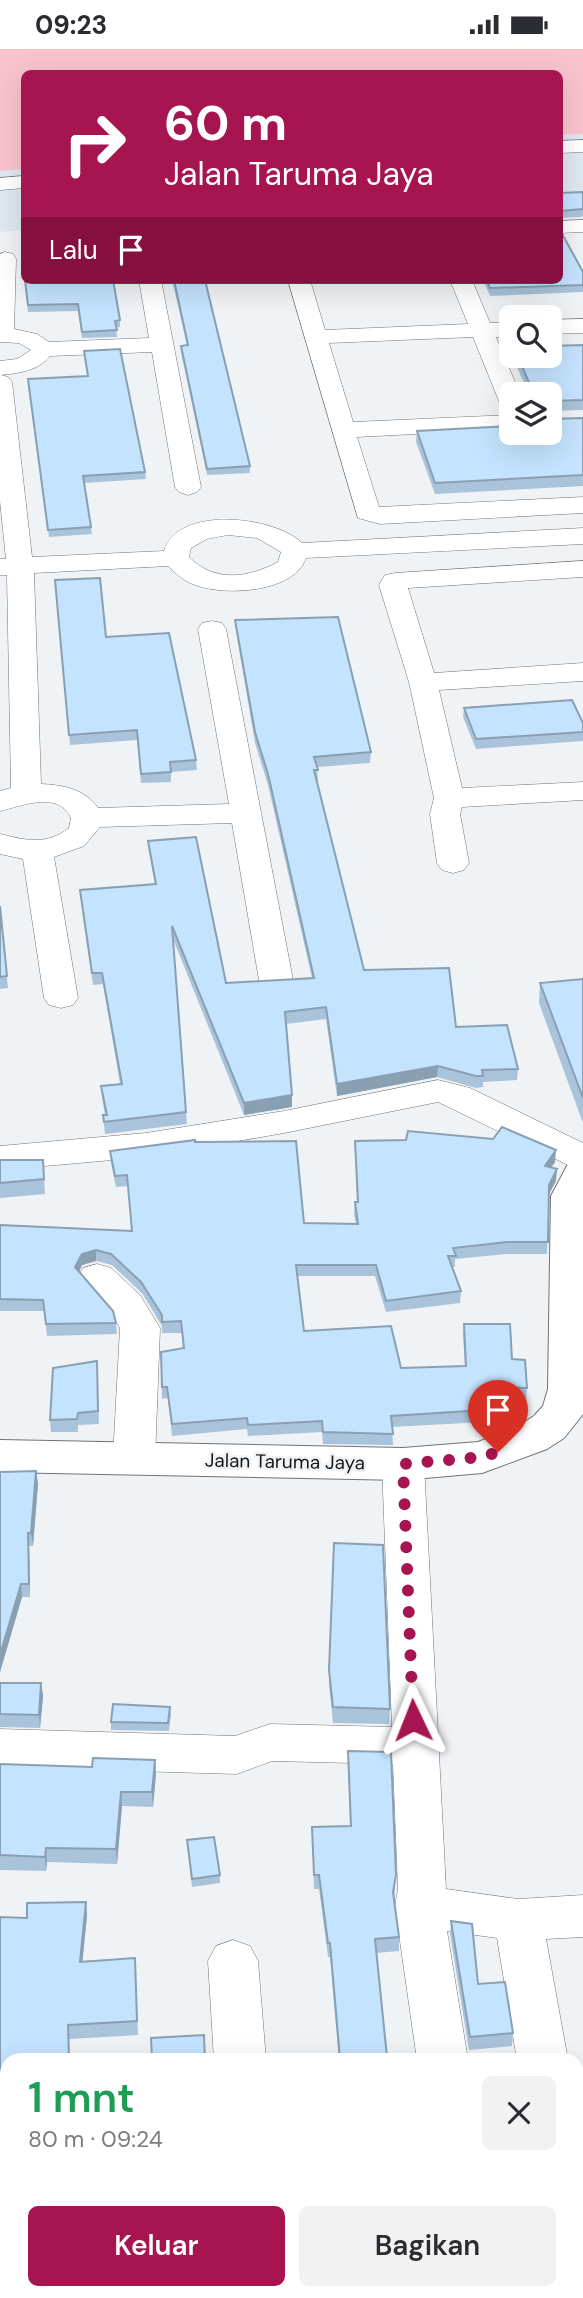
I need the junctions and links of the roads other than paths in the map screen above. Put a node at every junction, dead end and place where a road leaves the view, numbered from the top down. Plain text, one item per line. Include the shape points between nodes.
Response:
1 (583, 146) edge
2 (563, 147) edge
3 (583, 157) edge
4 (563, 158) edge
5 (21, 182) edge
6 (0, 184) edge
7 (21, 193) edge
8 (0, 194) edge
9 (583, 226) edge
10 (563, 227) edge
11 (10, 259) edge
12 (151, 284) edge
13 (300, 284) edge
14 (463, 284) edge
15 (583, 325) edge
16 (562, 326) edge
17 (499, 329) edge
18 (482, 330) junction
19 (1, 335) edge
20 (316, 337) junction
21 (162, 345) junction
22 (43, 349) junction
23 (0, 368) edge
24 (0, 382) edge
25 (503, 382) edge
26 (499, 423) edge
27 (343, 430) junction
28 (188, 487) dead end
29 (583, 505) edge
30 (583, 536) edge
31 (295, 551) junction
32 (174, 558) junction
33 (10, 567) edge
34 (583, 569) edge
35 (212, 629) dead end
36 (583, 672) edge
37 (423, 682) junction
38 (583, 791) edge
39 (13, 798) edge
40 (449, 798) junction
41 (246, 813) junction
42 (88, 818) junction
43 (0, 843) edge
44 (37, 850) junction
45 (453, 863) dead end
46 (276, 980) edge
47 (61, 998) dead end
48 (0, 1158) edge
49 (583, 1159) edge
50 (583, 1171) edge
51 (97, 1277) dead end
52 (0, 1456) edge
53 (134, 1458) junction
54 (403, 1464) junction
55 (414, 1746) junction
56 (0, 1748) edge
57 (419, 1906) junction
58 (583, 1916) edge
59 (518, 1920) junction
60 (233, 1961) dead end
61 (240, 2053) edge
62 (442, 2053) edge
63 (542, 2053) edge

1 - 2 street
3 - 4 street
5 - 6 street
7 - 8 street
9 - 10 street
11 - 19 street
12 - 21 street
13 - 20 street
14 - 18 street
15 - 16 street
17 - 18 street
18 - 20 street
18 - 25 street
19 - 22 street via 22,336 37,341
20 - 27 street
21 - 22 street
21 - 28 street
22 - 23 street via 38,358 24,365
24 - 33 street
26 - 27 street
27 - 29 street via 371,515
30 - 31 street
31 - 32 street via 271,533 228,527 199,532 180,544
31 - 32 street via 290,566 271,578 242,584 210,582 186,572
32 - 33 street
33 - 39 street
34 - 37 street via 395,581
35 - 41 street
36 - 37 street
37 - 40 street
38 - 40 street
39 - 42 street via 54,794 78,803
40 - 45 street via 445,814
41 - 42 street
41 - 46 street
42 - 44 street via 82,833 73,839
43 - 44 street
44 - 47 street
48 - 49 street via 146,1145 438,1091 457,1096
50 - 54 main road, Jalan Taruma Jaya via 570,1196 569,1389 563,1412 532,1438 482,1457
51 - 53 street via 126,1304 140,1328
52 - 53 main road, Jalan Taruma Jaya
53 - 54 main road, Jalan Taruma Jaya
54 - 55 street
55 - 56 street via 270,1742 237,1755
55 - 57 street via 422,1889
57 - 59 street
57 - 62 street
58 - 59 street
59 - 63 street
60 - 61 street

